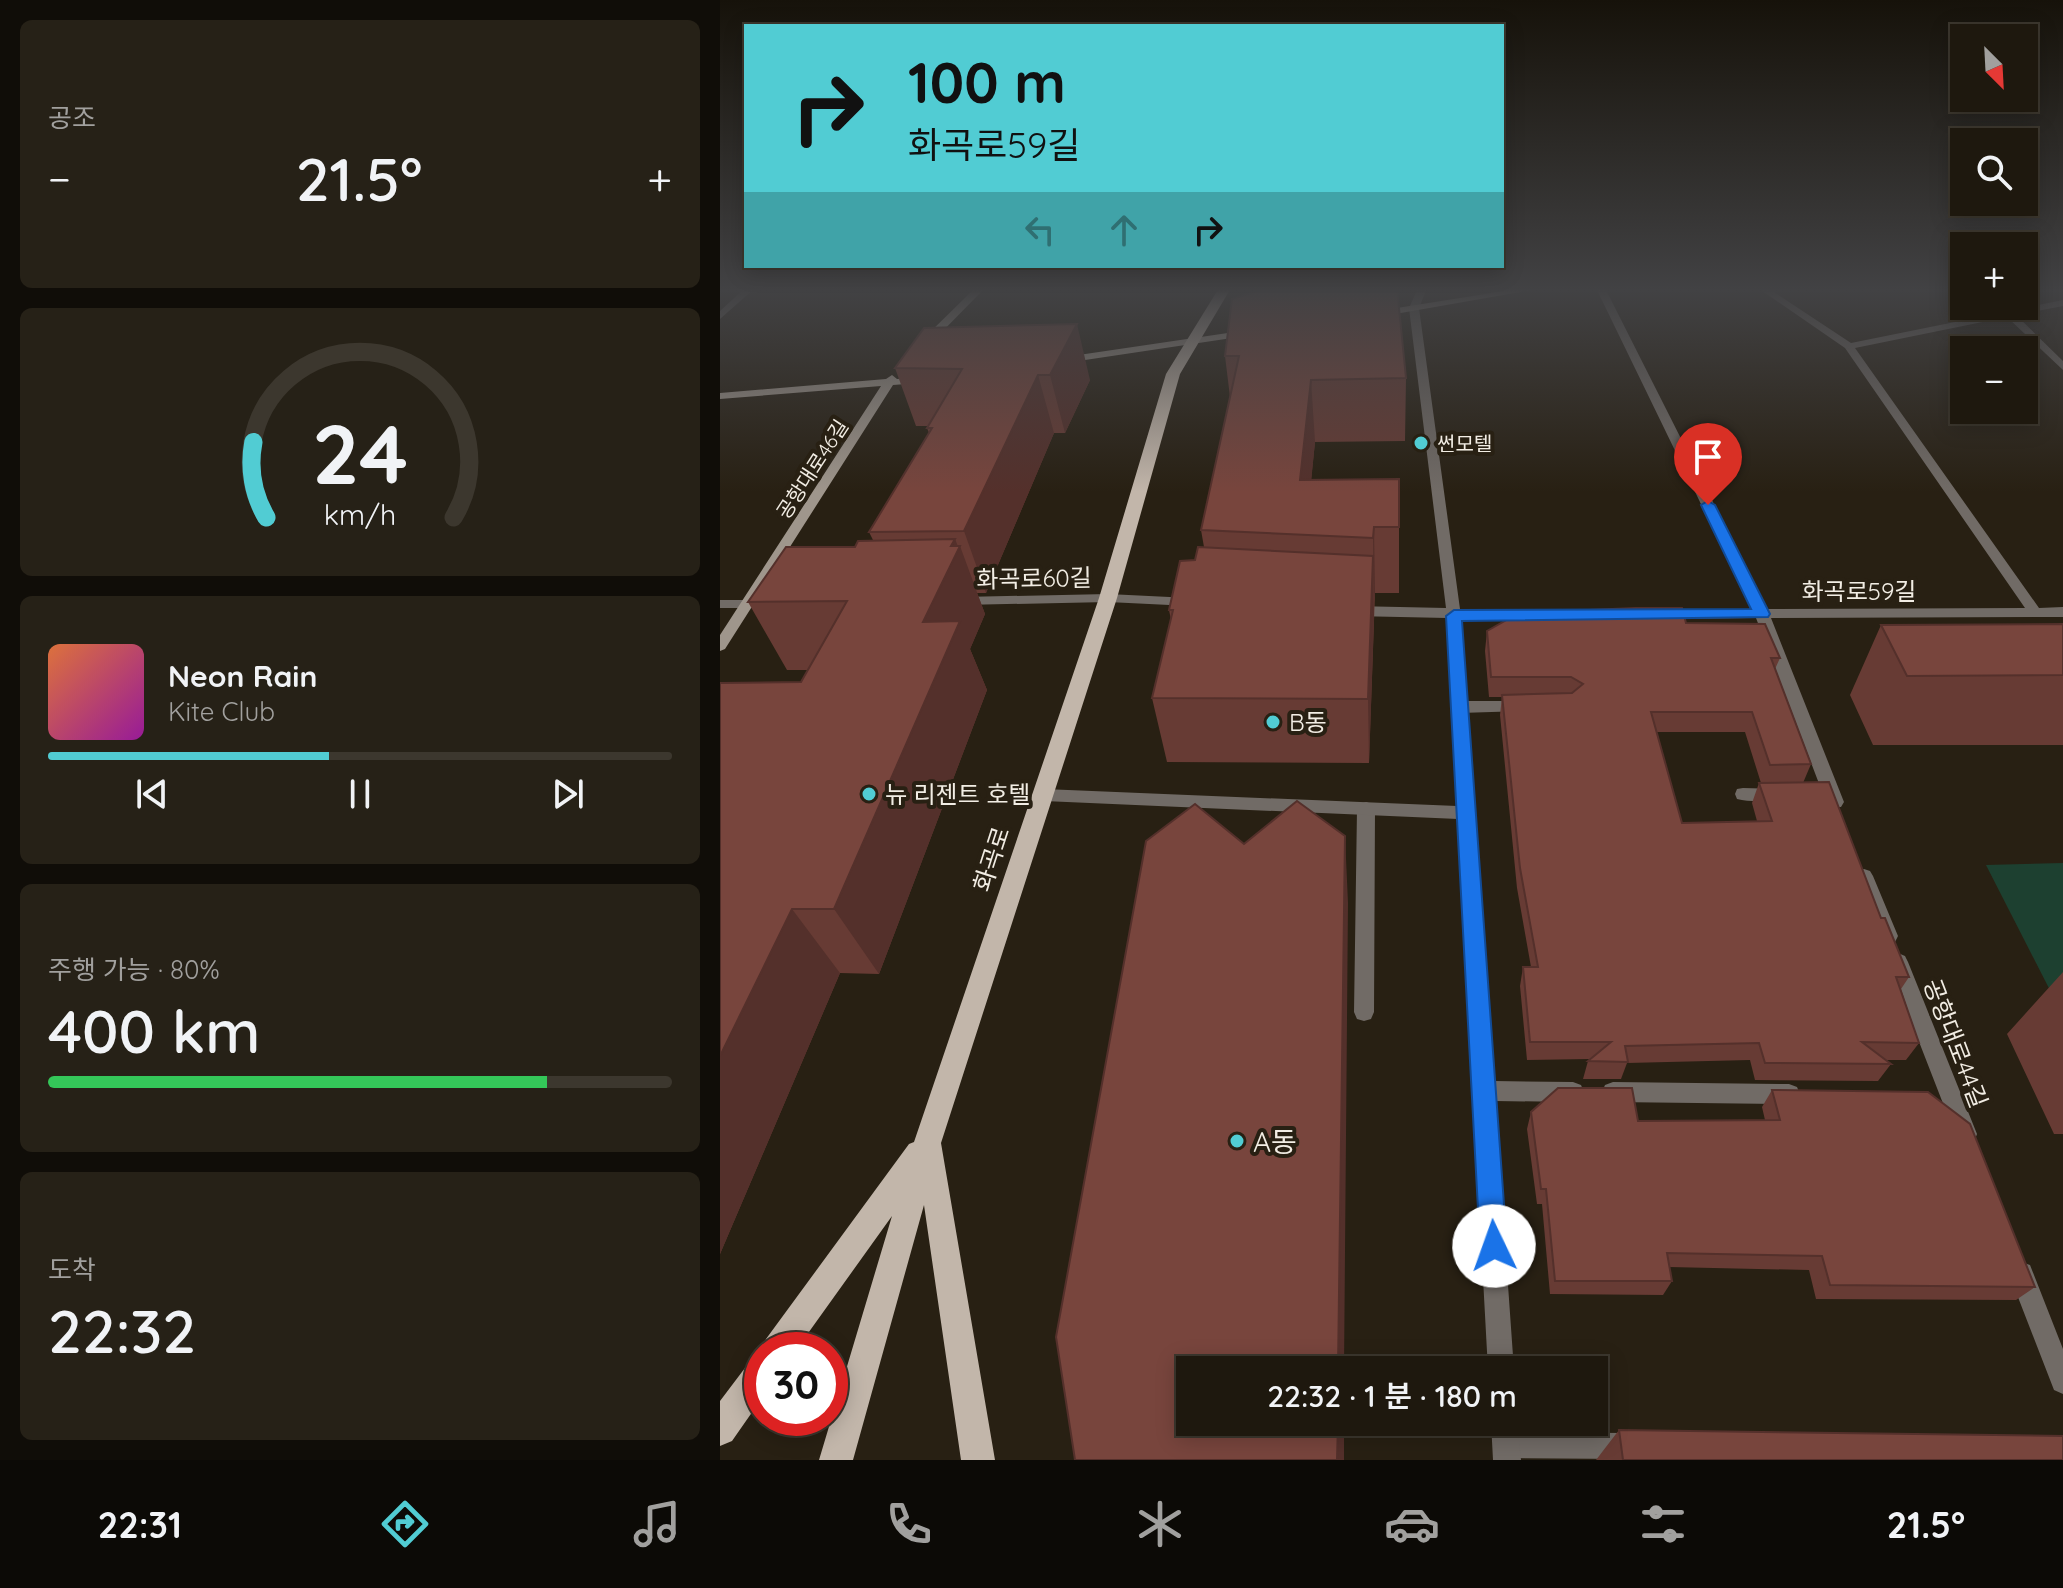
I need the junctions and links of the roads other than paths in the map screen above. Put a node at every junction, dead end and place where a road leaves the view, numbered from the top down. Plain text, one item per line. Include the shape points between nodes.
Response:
1 (1093, 356) edge
2 (1183, 356) edge
3 (1420, 356) edge
4 (1634, 356) edge
5 (1856, 356) edge
6 (1059, 361) edge
7 (898, 369) edge
8 (934, 378) edge
9 (887, 385) junction
10 (720, 396) edge
11 (1108, 598) junction
12 (951, 601) edge
13 (778, 603) edge
14 (1203, 603) edge
15 (720, 604) edge
16 (746, 604) junction
17 (1344, 610) edge
18 (2035, 612) junction
19 (2063, 612) edge
20 (1654, 614) edge
21 (1762, 614) junction
22 (1546, 615) edge
23 (1454, 616) junction
24 (720, 646) edge
25 (1537, 706) edge
26 (1460, 707) junction
27 (1743, 794) dead end
28 (1787, 794) edge
29 (1044, 795) junction
30 (1366, 809) junction
31 (1468, 813) junction
32 (1843, 822) edge
33 (1860, 865) edge
34 (1364, 1012) dead end
35 (1485, 1091) junction
36 (1811, 1095) edge
37 (1920, 1096) edge
38 (1951, 1096) junction
39 (928, 1141) junction
40 (1973, 1153) edge
41 (2013, 1253) edge
42 (790, 1332) edge
43 (1500, 1356) edge
44 (2063, 1381) edge
45 (744, 1396) edge
46 (720, 1429) edge
47 (1506, 1442) edge
48 (1649, 1446) edge
49 (836, 1460) edge
50 (978, 1460) edge

1 - 6 street
2 - 11 main road, 화곡로 via 1173,374
3 - 23 street
4 - 21 street
5 - 18 street
7 - 9 street, 공항대로46길
8 - 9 street
9 - 10 street
9 - 16 street, 공항대로46길
11 - 12 street, 화곡로60길
11 - 14 street
11 - 29 main road, 화곡로
13 - 16 street
15 - 16 street
16 - 24 street, 공항대로46길
17 - 23 street
18 - 19 street, 화곡로59길
18 - 21 street, 화곡로59길
20 - 21 street, 화곡로59길
21 - 32 street via 1824,793
22 - 23 street
23 - 26 street
25 - 26 street
26 - 31 street
27 - 28 street
29 - 30 street
29 - 39 main road, 화곡로
30 - 31 street
30 - 34 street
31 - 35 street
33 - 38 street, 공항대로44길
35 - 36 street
35 - 43 street
37 - 38 street
38 - 40 street, 공항대로44길
39 - 42 main road
39 - 49 main road, 화곡로
39 - 50 main road
41 - 44 street
45 - 46 main road
47 - 48 street

